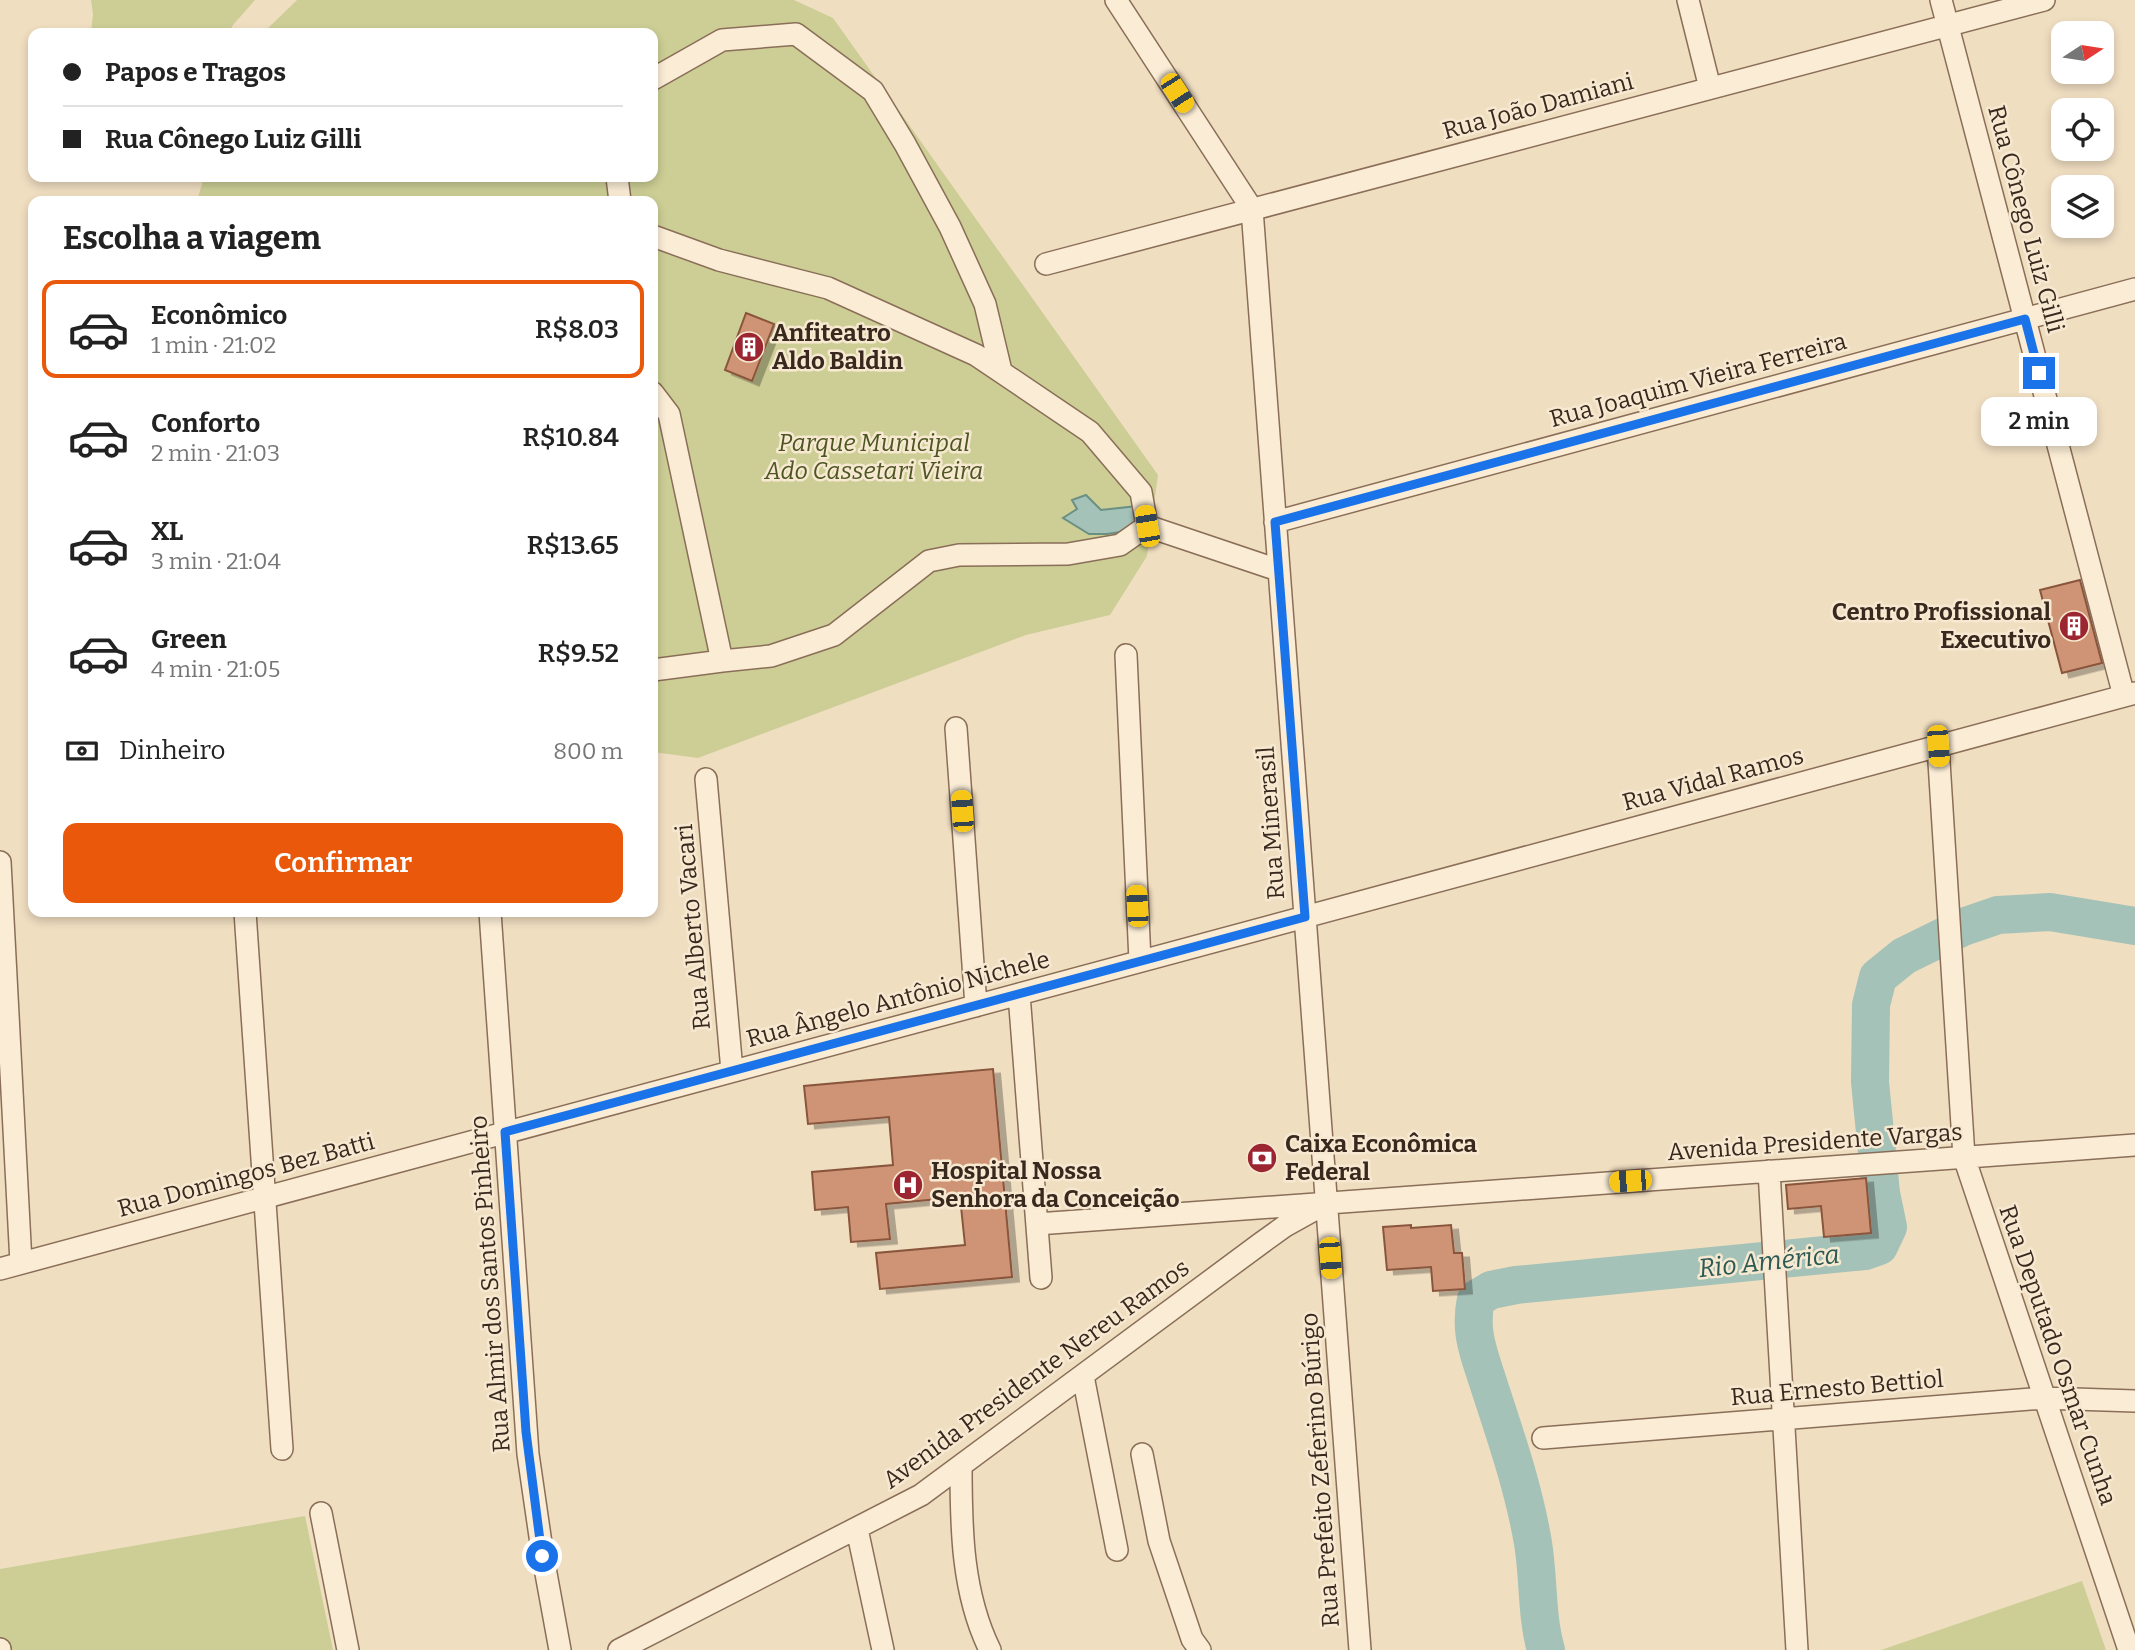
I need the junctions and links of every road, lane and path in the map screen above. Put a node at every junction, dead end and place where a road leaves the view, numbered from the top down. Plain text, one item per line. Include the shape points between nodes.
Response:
1 (1116, 0) edge
2 (1688, 0) edge
3 (1941, 0) edge
4 (2044, 0) edge
5 (1948, 25) junction
6 (658, 76) edge
7 (1710, 88) junction
8 (1252, 209) junction
9 (658, 242) edge
10 (1046, 264) dead end
11 (2135, 289) edge
12 (2025, 319) junction
13 (1001, 371) junction
14 (658, 400) edge
15 (1275, 522) junction
16 (1147, 526) junction
17 (1278, 570) junction
18 (1126, 655) dead end
19 (722, 660) junction
20 (658, 669) edge
21 (2129, 694) edge
22 (956, 728) dead end
23 (1938, 746) junction
24 (706, 779) dead end
25 (0, 862) edge
26 (245, 917) edge
27 (490, 917) edge
28 (1305, 917) junction
29 (1140, 961) junction
30 (1018, 994) junction
31 (976, 1006) junction
32 (732, 1072) junction
33 (505, 1132) junction
34 (2135, 1145) edge
35 (1964, 1157) junction
36 (1769, 1171) junction
37 (264, 1198) junction
38 (1326, 1203) junction
39 (1037, 1224) junction
40 (21, 1264) junction
41 (0, 1269) edge
42 (1041, 1278) dead end
43 (1083, 1376) junction
44 (2044, 1398) junction
45 (2135, 1401) edge
46 (1784, 1419) junction
47 (1544, 1438) dead end
48 (282, 1449) dead end
49 (1142, 1454) dead end
50 (961, 1466) junction
51 (321, 1513) dead end
52 (857, 1529) junction
53 (1117, 1549) dead end
54 (348, 1650) edge
55 (560, 1650) edge
56 (619, 1650) edge
57 (883, 1650) edge
58 (990, 1650) edge
59 (1200, 1650) edge
60 (1360, 1650) edge
61 (1797, 1650) edge
62 (2129, 1650) edge

1 - 8 street
2 - 7 street
3 - 5 street, Rua Cônego Luiz Gilli
4 - 5 street, Rua João Damiani
5 - 7 street, Rua João Damiani
5 - 12 street, Rua Cônego Luiz Gilli
6 - 13 street via 722,40 796,34 873,91 950,227 985,304
7 - 8 street, Rua João Damiani
8 - 10 street, Rua João Damiani
8 - 15 street, Rua Minerasil
9 - 13 street via 828,288 976,355
11 - 12 street, Rua Joaquim Vieira Ferreira
12 - 15 street, Rua Joaquim Vieira Ferreira
12 - 21 street, Rua Cônego Luiz Gilli
13 - 16 street via 1090,432 1141,492
14 - 19 street via 669,414
15 - 17 street, Rua Minerasil
16 - 17 street
16 - 19 street via 1121,545 1068,554 960,555 929,561 834,635 771,656
17 - 28 street, Rua Minerasil
18 - 29 street
19 - 20 street
21 - 23 street, Rua Vidal Ramos
22 - 31 street
23 - 28 street, Rua Vidal Ramos
23 - 35 street, Rua Deputado Osmar Cunha
24 - 32 street, Rua Alberto Vacari
25 - 40 street
26 - 37 street
27 - 33 street, Rua Almir dos Santos Pinheiro
28 - 29 street, Rua Ângelo Antônio Nichele
28 - 38 street, Rua Minerasil
29 - 30 street, Rua Ângelo Antônio Nichele
30 - 31 street, Rua Ângelo Antônio Nichele
30 - 39 street
31 - 32 street, Rua Ângelo Antônio Nichele
32 - 33 street, Rua Ângelo Antônio Nichele
33 - 37 street, Rua Domingos Bez Batti
33 - 55 street, Rua Almir dos Santos Pinheiro via 528,1454
34 - 35 street, Avenida Presidente Vargas
35 - 36 street, Avenida Presidente Vargas
35 - 44 street, Rua Deputado Osmar Cunha
36 - 38 street, Avenida Presidente Vargas
36 - 46 street
37 - 40 street, Rua Domingos Bez Batti
37 - 48 street
38 - 39 street, Avenida Presidente Vargas
38 - 43 street, Avenida Presidente Nereu Ramos via 1285,1226
38 - 60 street, Rua Prefeito Zeferino Búrigo
39 - 42 street
40 - 41 street, Rua Domingos Bez Batti
43 - 50 street, Avenida Presidente Nereu Ramos
43 - 53 street
44 - 45 street, Rua Ernesto Bettiol
44 - 46 street, Rua Ernesto Bettiol
44 - 62 street, Rua Deputado Osmar Cunha
46 - 47 street, Rua Ernesto Bettiol
46 - 61 street
49 - 59 street via 1159,1541 1192,1639
50 - 52 street, Avenida Presidente Nereu Ramos via 920,1495
50 - 58 street via 969,1592
51 - 54 street
52 - 56 street, Avenida Presidente Nereu Ramos
52 - 57 street

